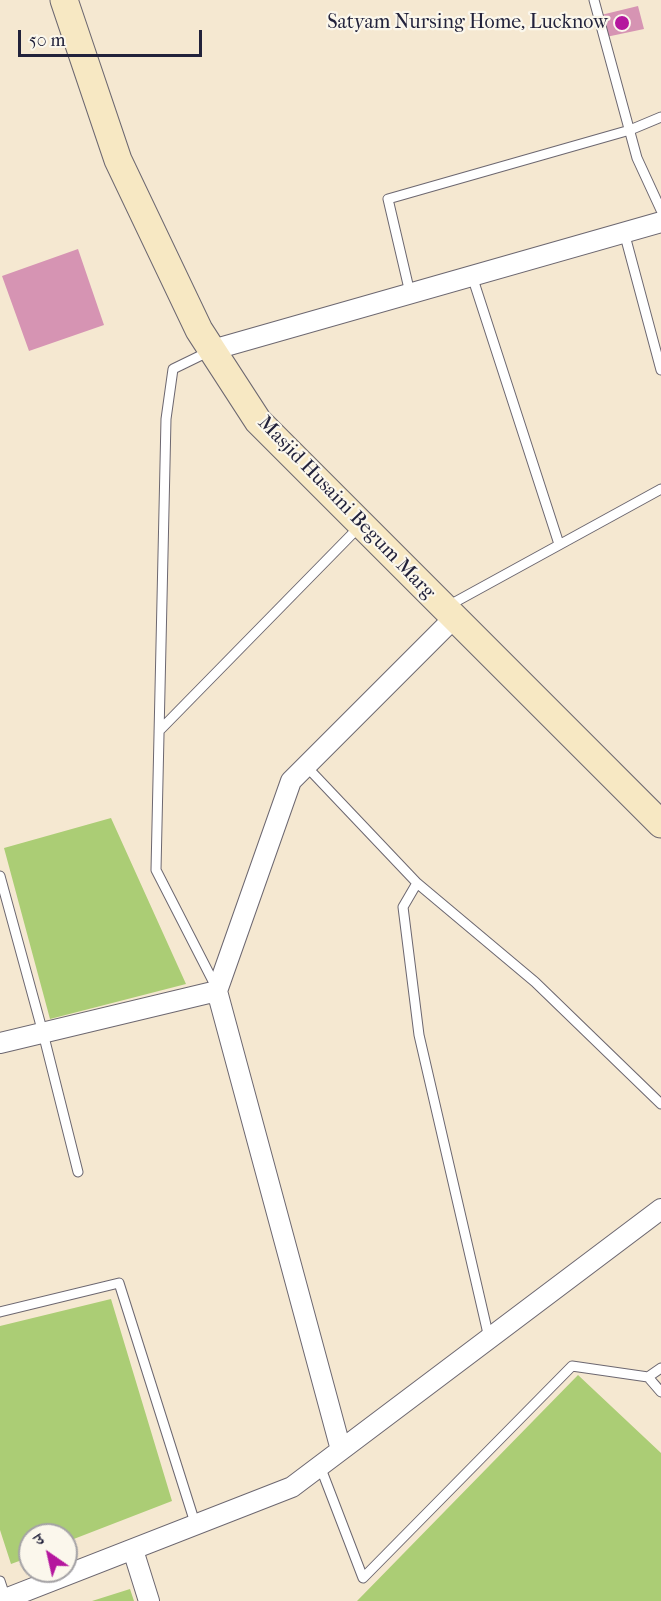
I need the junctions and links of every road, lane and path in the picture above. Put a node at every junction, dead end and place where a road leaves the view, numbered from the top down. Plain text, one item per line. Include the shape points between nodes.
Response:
1 (64, 0) edge
2 (594, 0) edge
3 (661, 117) edge
4 (630, 130) junction
5 (661, 210) edge
6 (661, 222) edge
7 (624, 232) junction
8 (472, 276) junction
9 (410, 293) junction
10 (212, 350) junction
11 (661, 370) edge
12 (661, 489) edge
13 (361, 525) junction
14 (559, 544) junction
15 (449, 613) junction
16 (159, 731) junction
17 (306, 766) junction
18 (661, 824) edge
19 (0, 876) edge
20 (417, 883) junction
21 (217, 991) junction
22 (43, 1033) junction
23 (0, 1043) edge
24 (661, 1104) edge
25 (78, 1172) dead end
26 (661, 1209) edge
27 (0, 1312) edge
28 (489, 1338) junction
29 (661, 1368) edge
30 (648, 1377) junction
31 (661, 1392) edge
32 (341, 1449) junction
33 (320, 1466) junction
34 (196, 1526) junction
35 (134, 1550) junction
36 (3, 1595) edge
37 (149, 1601) edge

1 - 10 street, Masjid Husaini Begum Marg via 118,160
2 - 4 lane
3 - 4 lane
4 - 5 lane via 637,158
4 - 9 lane via 388,198
6 - 7 street
7 - 8 street
7 - 11 lane
8 - 9 street
8 - 14 lane
9 - 10 street
10 - 13 street, Masjid Husaini Begum Marg via 258,421
10 - 16 lane via 173,369 166,419
12 - 14 lane
13 - 15 street, Masjid Husaini Begum Marg
13 - 16 lane
14 - 15 lane
15 - 17 street
15 - 18 street, Masjid Husaini Begum Marg
16 - 21 lane via 156,870
17 - 20 lane
17 - 21 street via 291,781
19 - 22 lane
20 - 24 lane via 535,982
20 - 28 lane via 403,907 418,1035
21 - 22 street
21 - 32 street
22 - 23 street
22 - 25 lane
26 - 28 street
27 - 34 lane via 119,1283
28 - 32 street
29 - 30 lane
30 - 31 lane
30 - 33 lane via 572,1366 363,1578
32 - 33 street
33 - 34 street via 292,1487
34 - 35 street
35 - 36 street
35 - 37 street

